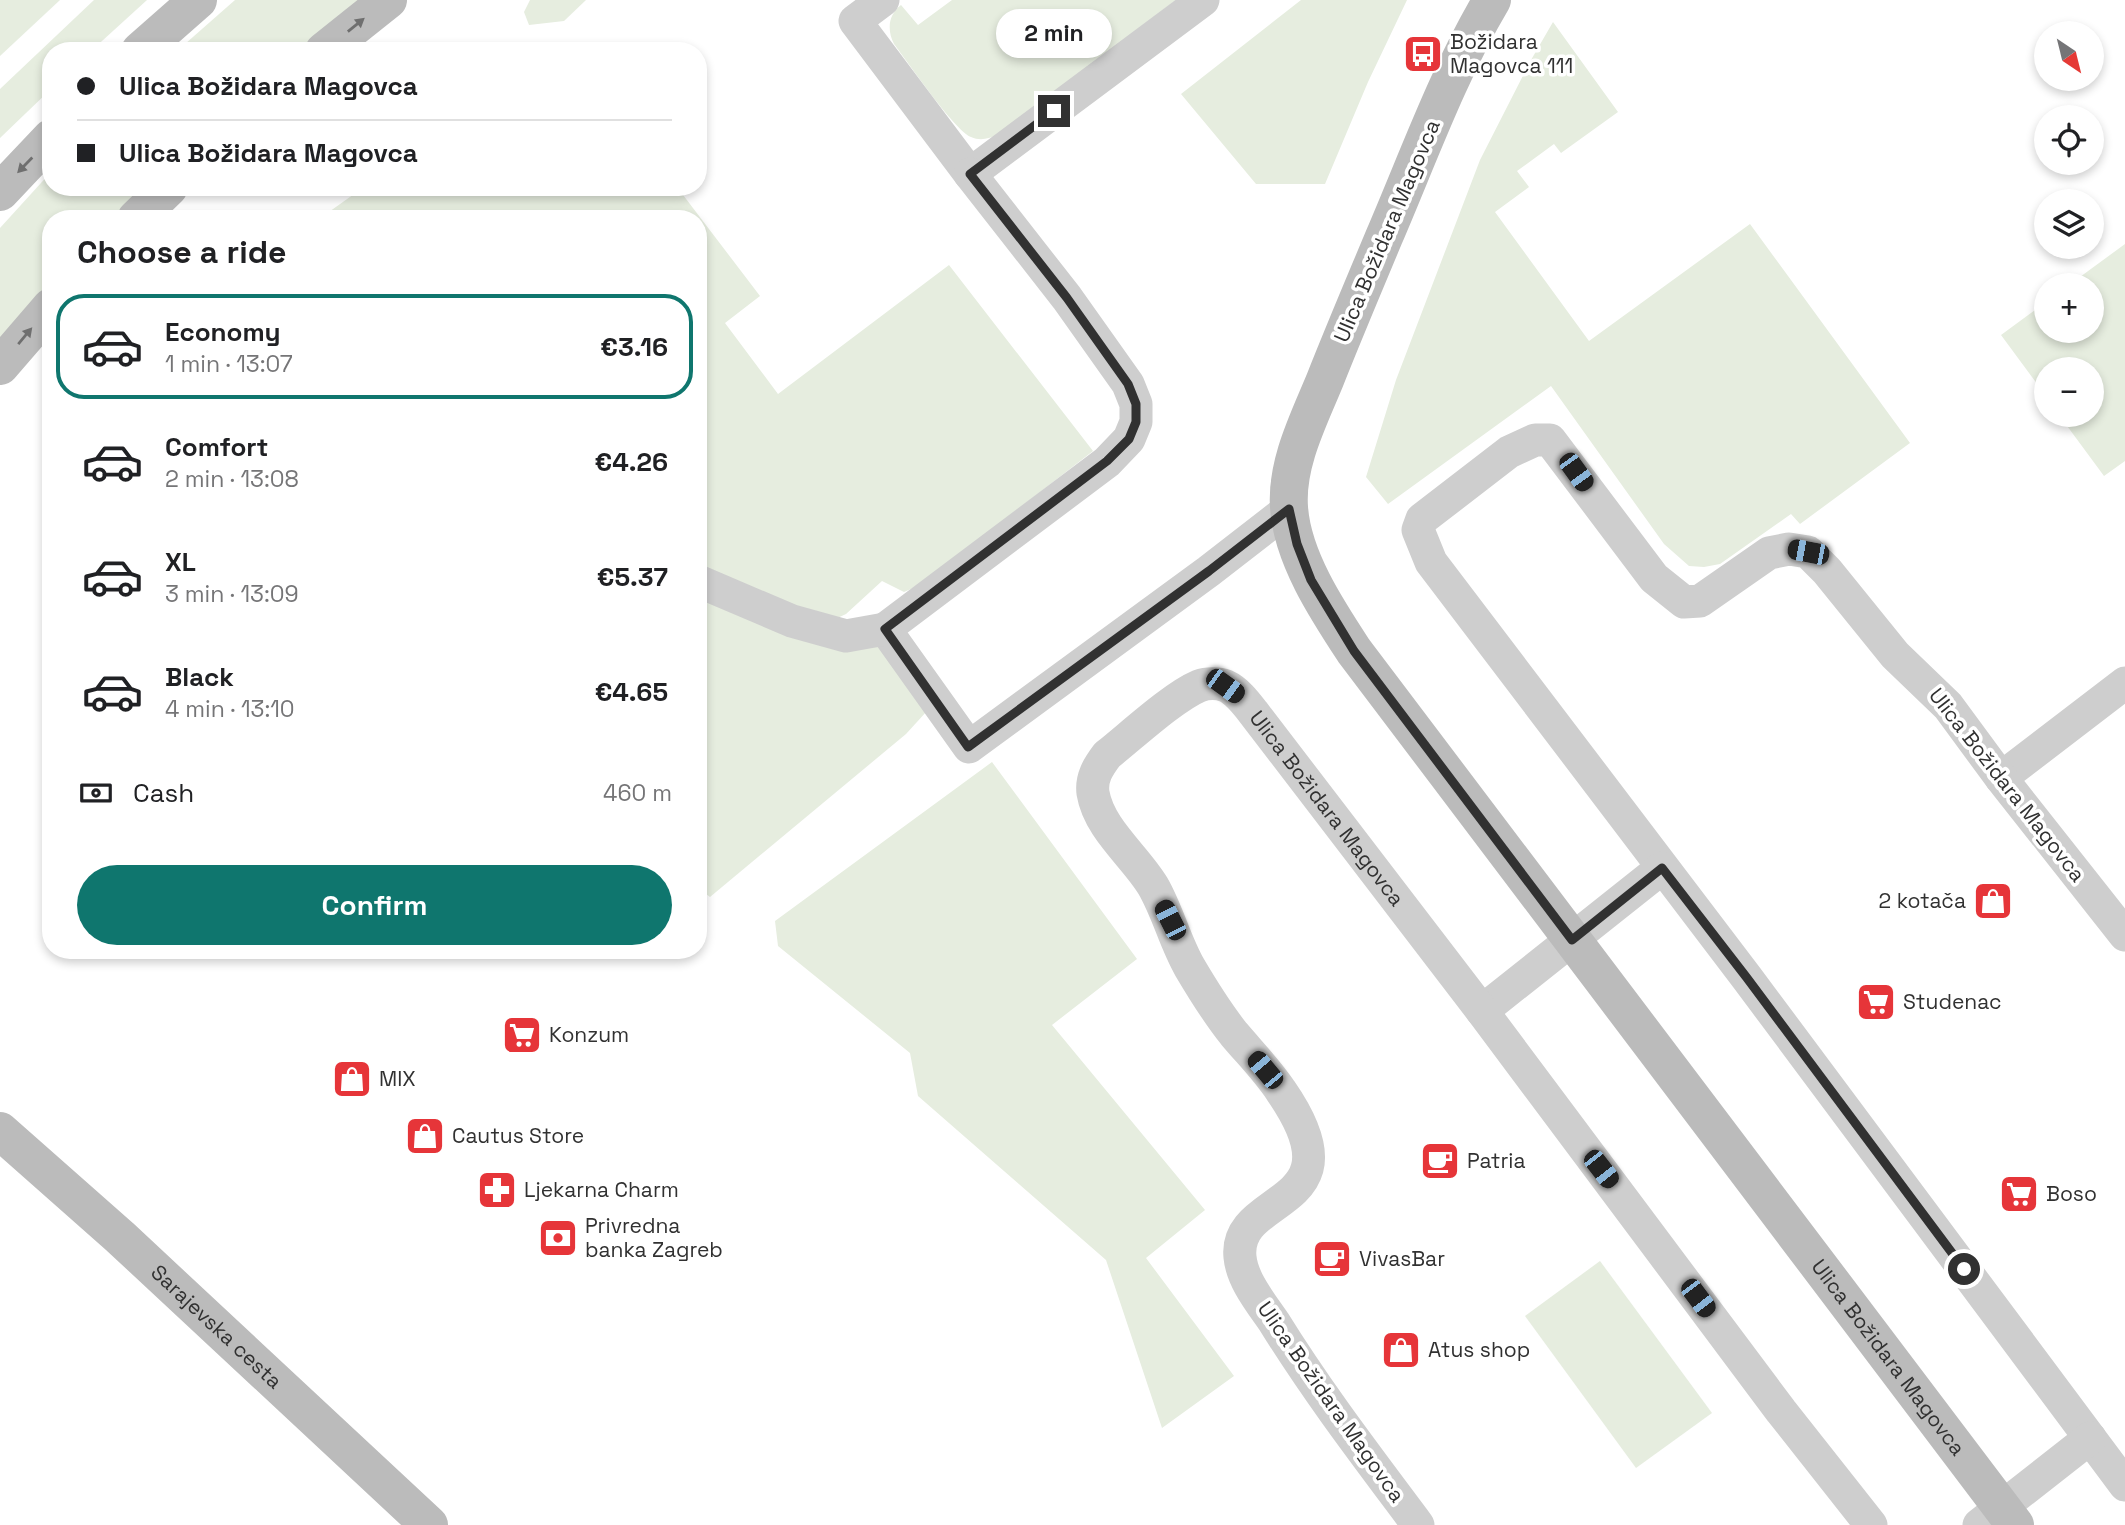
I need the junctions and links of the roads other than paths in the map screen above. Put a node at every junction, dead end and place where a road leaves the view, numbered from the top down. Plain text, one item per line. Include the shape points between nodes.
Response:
1 (388, 0) edge
2 (883, 0) edge
3 (1203, 0) edge
4 (1492, 0) edge
5 (187, 5) edge
6 (149, 42) edge
7 (335, 42) edge
8 (42, 148) edge
9 (970, 174) junction
10 (0, 192) edge
11 (160, 196) edge
12 (145, 210) edge
13 (42, 317) edge
14 (0, 366) edge
15 (1289, 509) junction
16 (707, 585) edge
17 (885, 629) junction
18 (2122, 685) edge
19 (2001, 778) junction
20 (1662, 868) junction
21 (2125, 935) edge
22 (1572, 940) junction
23 (1482, 1011) junction
24 (0, 1131) edge
25 (2090, 1438) junction
26 (2125, 1485) edge
27 (1998, 1519) edge
28 (429, 1525) edge
29 (1418, 1525) edge
30 (1871, 1525) edge

7 -> 1 street
2 - 9 street via 855,21
3 - 9 street
4 - 15 street, Ulica Božidara Magovca via 1441,105 1306,425 1289,483
5 - 6 street
8 -> 10 street
9 - 17 street via 1128,384 1136,404 1136,422 1129,439 1107,461
11 - 12 street
14 -> 13 street
15 - 17 street via 968,747
15 - 22 street, Ulica Božidara Magovca via 1311,580 1354,651
16 - 17 street via 792,621 846,636
18 - 19 street
19 - 20 street, Ulica Božidara Magovca via 1948,706 1895,655 1808,552 1789,549 1769,554 1700,601 1685,602 1654,578 1560,450 1550,440 1535,440 1509,452 1422,519 1418,530 1423,547
19 - 21 street, Ulica Božidara Magovca
20 - 22 street
20 - 25 street, Ulica Božidara Magovca
22 - 23 street
22 - 27 street, Ulica Božidara Magovca
23 - 29 street, Ulica Božidara Magovca via 1254,712 1225,686 1209,684 1189,692 1099,766 1093,781 1100,813 1152,885 1189,967 1233,1032 1281,1090 1306,1136 1309,1160 1298,1186 1260,1216 1240,1243 1246,1278 1313,1384
23 - 30 street, Ulica Božidara Magovca
24 - 28 street, Sarajevska cesta
25 - 26 street, Ulica Božidara Magovca
25 - 27 street, Ulica Božidara Magovca

